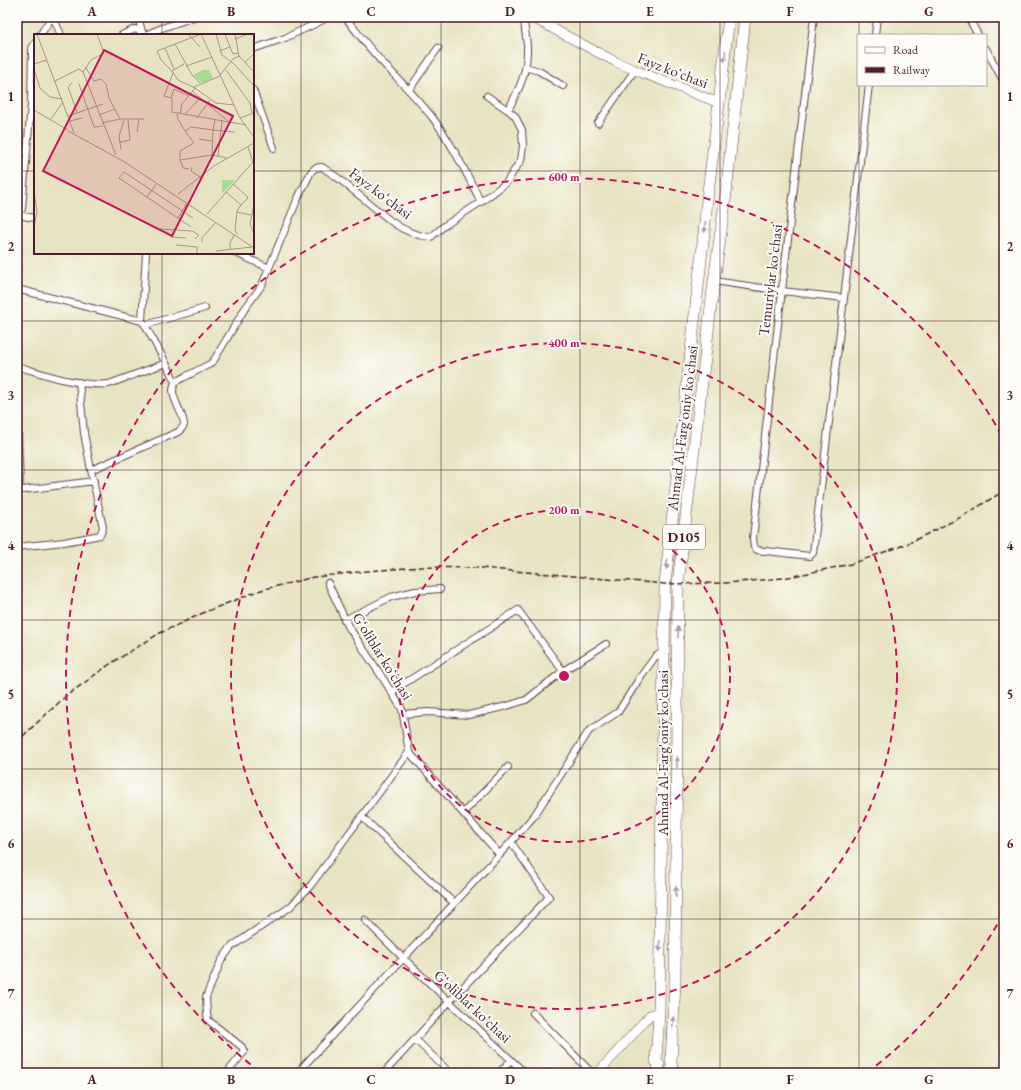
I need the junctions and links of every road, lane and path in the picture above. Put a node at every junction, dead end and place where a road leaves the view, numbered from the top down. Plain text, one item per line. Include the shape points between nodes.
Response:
1 (53, 17) edge
2 (138, 17) edge
3 (194, 17) edge
4 (328, 17) edge
5 (345, 17) edge
6 (524, 17) edge
7 (531, 17) edge
8 (729, 17) edge
9 (745, 17) edge
10 (814, 17) edge
11 (866, 17) edge
12 (968, 17) edge
13 (877, 18) edge
14 (41, 34) edge
15 (61, 34) edge
16 (124, 34) edge
17 (143, 34) edge
18 (144, 34) edge
19 (147, 34) edge
20 (874, 34) edge
21 (977, 34) edge
22 (34, 45) edge
23 (438, 48) dead end
24 (254, 49) edge
25 (987, 51) edge
26 (526, 68) junction
27 (635, 70) junction
28 (1004, 82) edge
29 (563, 86) dead end
30 (869, 86) edge
31 (408, 90) junction
32 (254, 93) edge
33 (487, 96) dead end
34 (719, 103) junction
35 (508, 110) junction
36 (598, 123) dead end
37 (274, 148) dead end
38 (707, 200) junction
39 (481, 202) junction
40 (725, 202) junction
41 (17, 216) edge
42 (34, 218) edge
43 (146, 254) edge
44 (238, 254) edge
45 (269, 268) junction
46 (714, 281) junction
47 (17, 289) edge
48 (782, 291) junction
49 (844, 298) junction
50 (205, 308) dead end
51 (144, 323) junction
52 (166, 363) junction
53 (17, 366) edge
54 (79, 382) junction
55 (175, 382) junction
56 (17, 404) edge
57 (91, 470) junction
58 (94, 481) junction
59 (17, 547) edge
60 (328, 583) dead end
61 (440, 589) dead end
62 (344, 620) junction
63 (606, 644) dead end
64 (664, 651) junction
65 (563, 671) junction
66 (391, 692) junction
67 (403, 714) junction
68 (408, 752) junction
69 (508, 767) dead end
70 (463, 813) junction
71 (361, 816) junction
72 (677, 841) junction
73 (511, 842) junction
74 (662, 842) junction
75 (500, 855) junction
76 (454, 903) junction
77 (364, 920) dead end
78 (403, 958) junction
79 (449, 1002) junction
80 (532, 1012) dead end
81 (659, 1013) junction
82 (415, 1039) junction
83 (511, 1060) junction
84 (658, 1067) edge
85 (671, 1067) edge
86 (227, 1073) edge
87 (296, 1073) edge
88 (384, 1073) edge
89 (450, 1073) edge
90 (499, 1073) edge
91 (525, 1073) edge
92 (592, 1073) edge
93 (598, 1073) edge

1 - 14 street
1 - 15 street
2 - 18 street
3 - 19 street
4 - 24 street via 284,38
5 - 31 street
6 - 26 street
7 - 27 street, Fayz koʻchasi
8 -> 34 highway, Ahmad Al-Farg'oniy ko'chasi / D105
9 - 40 highway, Ahmad Al-Farg'oniy ko'chasi / D105
10 - 48 street, Temuriylar koʻchasi
11 - 13 street
12 - 21 street
13 - 20 street
16 - 17 street via 135,29
22 - 41 street via 22,209
23 - 31 street
25 - 28 street
26 - 29 street via 539,71
26 - 35 street
27 - 34 street, Fayz koʻchasi
27 - 36 street
30 - 49 street
31 - 39 street via 446,138
32 - 37 street
33 - 35 street
34 - 38 highway, Ahmad Al-Farg'oniy ko'chasi / D105
35 - 39 street via 515,116 522,130 521,160 506,183
38 - 40 highway
38 -> 64 highway, Ahmad Al-Farg'oniy ko'chasi / D105 via 665,584
39 - 45 street, Fayz koʻchasi via 431,237 422,236 401,229 338,178 322,167 315,168 298,198
40 - 46 highway, Ahmad Al-Farg'oniy ko'chasi / D105
41 - 42 street
43 - 51 street
44 - 45 street
45 - 55 street via 262,285 214,360
46 - 48 street
72 -> 46 highway, Ahmad Al-Farg'oniy ko'chasi / D105 via 678,584
47 - 51 street
48 - 49 street
48 - 49 street, Temuriylar koʻchasi via 753,538 757,550 810,556
50 - 51 street
51 - 52 street
52 - 54 street via 109,384
52 - 55 street
53 - 54 street
54 - 57 street
55 - 57 street via 174,398 183,420 182,428
56 - 58 street via 20,488 23,490
57 - 58 street
58 - 59 street via 103,528 100,535
60 - 62 street, Gʻoliblar koʻchasi
61 - 62 street via 415,591 391,597
62 - 66 street, Gʻoliblar koʻchasi
63 - 65 street
64 - 73 street via 655,657 618,712 589,731 534,816
64 - 74 highway, Ahmad Al-Farg'oniy ko'chasi / D105
65 - 66 street via 518,610
65 - 67 street via 526,700 507,706 469,716 428,712
66 - 67 street, Gʻoliblar koʻchasi
67 - 68 street, Gʻoliblar koʻchasi
68 - 70 street
68 - 71 street
69 - 70 street
70 - 75 street
71 - 76 street
71 - 86 street via 311,885 290,908 231,947 221,961 206,997 208,1020 242,1047 244,1052
72 - 74 highway
85 -> 72 highway, Ahmad Al-Farg'oniy ko'chasi / D105
73 - 75 street
73 - 79 street via 549,897
74 -> 81 highway, Ahmad Al-Farg'oniy ko'chasi / D105
75 - 76 street
76 - 78 street
77 - 78 street, Gʻoliblar koʻchasi
78 - 79 street, Gʻoliblar koʻchasi
78 - 87 street
79 - 82 street
79 - 83 street, Gʻoliblar koʻchasi
80 - 92 street
81 - 84 highway, Ahmad Al-Farg'oniy ko'chasi / D105
81 - 93 street via 650,1015
82 - 88 street
82 - 89 street
83 - 90 street
83 - 91 street, Gʻoliblar koʻchasi

